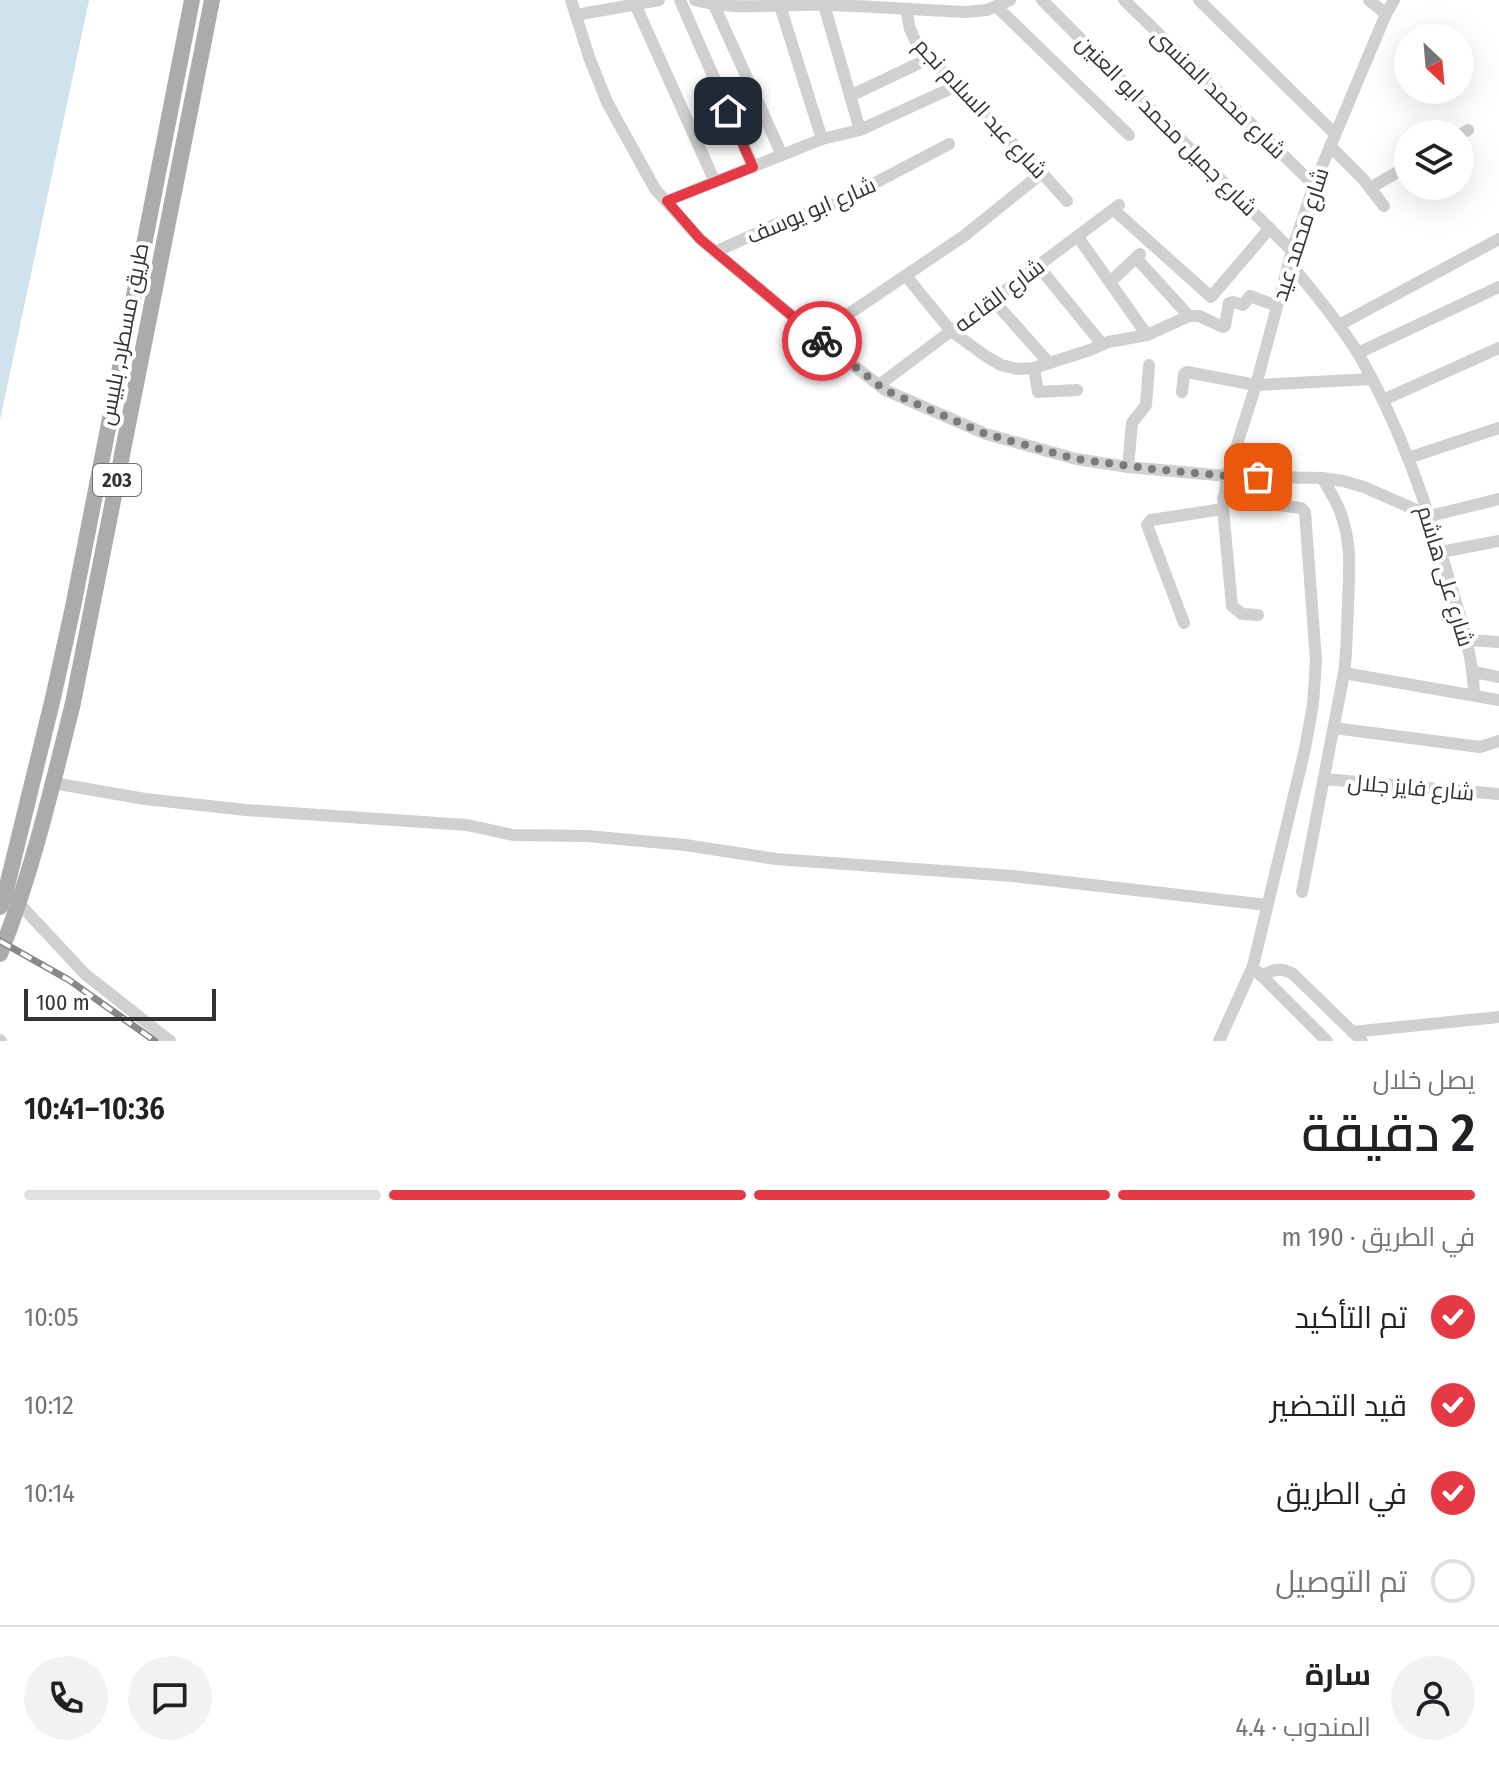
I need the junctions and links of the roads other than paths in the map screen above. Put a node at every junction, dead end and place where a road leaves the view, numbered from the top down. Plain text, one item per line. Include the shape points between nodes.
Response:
1 (192, 0) edge
2 (212, 0) edge
3 (571, 0) edge
4 (659, 0) edge
5 (680, 0) edge
6 (695, 0) edge
7 (1010, 0) edge
8 (1042, 0) edge
9 (1124, 0) edge
10 (1199, 0) edge
11 (1369, 0) edge
12 (1394, 0) edge
13 (794, 2) edge
14 (635, 4) junction
15 (736, 4) edge
16 (764, 4) edge
17 (714, 5) junction
18 (824, 5) junction
19 (934, 5) edge
20 (989, 5) edge
21 (780, 6) junction
22 (906, 9) junction
23 (1386, 14) junction
24 (576, 15) junction
25 (930, 58) junction
26 (956, 86) junction
27 (850, 96) junction
28 (860, 130) junction
29 (1335, 134) junction
30 (1129, 135) dead end
31 (822, 139) junction
32 (949, 144) dead end
33 (1330, 146) junction
34 (782, 155) junction
35 (753, 167) junction
36 (1042, 173) junction
37 (1394, 174) edge
38 (715, 182) junction
39 (1314, 185) junction
40 (1370, 188) junction
41 (667, 201) junction
42 (1067, 201) dead end
43 (1384, 206) dead end
44 (1270, 228) junction
45 (1078, 237) junction
46 (1499, 239) edge
47 (1151, 244) junction
48 (715, 252) junction
49 (1291, 256) junction
50 (1136, 258) junction
51 (1038, 266) junction
52 (906, 276) junction
53 (1110, 282) junction
54 (1499, 287) edge
55 (993, 300) junction
56 (1277, 306) junction
57 (1189, 316) junction
58 (1339, 325) junction
59 (951, 331) junction
60 (1147, 335) junction
61 (816, 336) junction
62 (1102, 344) junction
63 (1499, 348) edge
64 (1358, 353) junction
65 (1049, 363) junction
66 (1149, 365) dead end
67 (1034, 368) junction
68 (1372, 379) junction
69 (879, 385) junction
70 (1256, 385) junction
71 (1077, 390) dead end
72 (1182, 392) dead end
73 (1383, 400) junction
74 (1499, 428) edge
75 (1408, 458) junction
76 (1128, 467) junction
77 (1227, 476) junction
78 (1322, 478) junction
79 (1499, 499) edge
80 (1223, 504) junction
81 (1430, 516) junction
82 (1499, 541) edge
83 (1441, 552) junction
84 (1258, 615) dead end
85 (1184, 623) dead end
86 (1467, 640) junction
87 (1499, 642) edge
88 (1474, 672) junction
89 (1344, 673) junction
90 (1499, 677) edge
91 (1474, 695) junction
92 (53, 698) junction
93 (1499, 700) edge
94 (73, 703) junction
95 (1334, 728) junction
96 (1499, 741) edge
97 (1324, 779) junction
98 (53, 783) junction
99 (1499, 794) edge
100 (1302, 892) dead end
101 (3, 899) edge
102 (19, 904) junction
103 (1267, 905) junction
104 (0, 954) edge
105 (1257, 971) junction
106 (1499, 1017) edge
107 (1357, 1036) edge
108 (170, 1041) edge
109 (1219, 1041) edge
110 (1327, 1041) edge

1 - 92 main road, طريق مسطرد, بلبيس / 203
2 - 94 main road, طريق مسطرد, بلبيس / 203
3 - 24 street
4 - 14 street
5 - 35 street
6 - 17 street
7 - 20 street
8 - 44 street, شارع جميل محمد ابو العنين
9 - 39 street, شارع محمد المنسى
10 - 29 street
11 - 23 street
12 - 23 street, شارع محمد عيد
13 - 18 street
13 - 21 street
14 - 24 street
14 - 38 street
15 - 16 street
15 - 17 street
16 - 21 street
17 - 34 street
18 - 22 street
18 - 27 street
19 - 20 street via 966,12
19 - 22 street
20 - 30 street
21 - 31 street
22 - 25 street, شارع عبد السلام نجم via 913,36
23 - 29 street, شارع محمد عيد
24 - 41 street via 607,102 655,189
25 - 26 street, شارع عبد السلام نجم
25 - 27 street
26 - 28 street
26 - 36 street, شارع عبد السلام نجم
27 - 28 street
28 - 31 street
29 - 33 street, شارع محمد عيد
31 - 34 street
32 - 48 street, شارع ابو يوسف via 848,198
33 - 39 street, شارع محمد عيد
33 - 40 street
34 - 35 street
35 - 38 street
36 - 42 street, شارع عبد السلام نجم
36 - 52 street via 984,222
37 - 40 street
38 - 41 street
39 - 49 street, شارع محمد عيد
40 - 43 street
41 - 48 street
44 - 47 street via 1211,297
44 - 49 street, شارع جميل محمد ابو العنين
45 - 47 street, شارع القاعه via 1116,208
45 - 51 street, شارع القاعه
45 - 53 street
46 - 58 street
47 - 50 street
48 - 61 street
49 - 56 street, شارع محمد عيد
49 - 58 street, شارع جميل محمد ابو العنين
50 - 53 street
50 - 57 street
51 - 55 street, شارع القاعه
51 - 62 street
52 - 59 street
52 - 61 street
53 - 60 street
54 - 64 street
55 - 59 street, شارع القاعه
55 - 65 street
56 - 57 street via 1251,296 1243,305 1231,302 1223,327
56 - 70 street, شارع محمد عيد
57 - 60 street
58 - 64 street, شارع جميل محمد ابو العنين
59 - 67 street via 1001,365
59 - 69 street, شارع القاعه
60 - 62 street
61 - 69 street
62 - 65 street
63 - 73 street
64 - 68 street, شارع على هاشم
65 - 67 street
66 - 76 street via 1146,405 1132,423
67 - 71 street via 1038,392
68 - 70 street
68 - 73 street, شارع على هاشم
69 - 76 street via 986,434
70 - 72 street via 1187,372
70 - 77 street, شارع محمد عيد
73 - 75 street, شارع على هاشم
74 - 75 street
75 - 81 street, شارع على هاشم
76 - 77 street
77 - 78 street
77 - 80 street, شارع محمد عيد
78 - 81 street via 1364,487
78 - 89 street via 1348,539
79 - 81 street
80 - 84 street, شارع محمد عيد via 1232,606 1242,614
80 - 85 street via 1148,522
80 - 103 street via 1301,508 1307,516 1316,661 1313,704
81 - 83 street, شارع على هاشم
82 - 83 street
83 - 86 street, شارع على هاشم
86 - 87 street
86 - 88 street, شارع على هاشم
88 - 90 street
88 - 91 street, شارع على هاشم
89 - 91 street
89 - 95 street
91 - 93 street
92 - 94 main road
92 - 101 main road, طريق مسطرد, بلبيس / 203
94 - 98 main road, طريق مسطرد, بلبيس / 203
95 - 96 street via 1480,747
95 - 97 street
97 - 99 street, شارع فايز جلال
97 - 100 street
98 - 102 main road, طريق مسطرد, بلبيس / 203
98 - 103 street via 246,810 467,825 513,835 629,839 776,859 1013,876
101 - 102 street
102 - 104 main road, طريق مسطرد, بلبيس / 203
102 - 108 street via 85,974
103 - 105 street
105 - 107 street via 1283,969 1293,974
105 - 109 street
105 - 110 street
106 - 107 street

